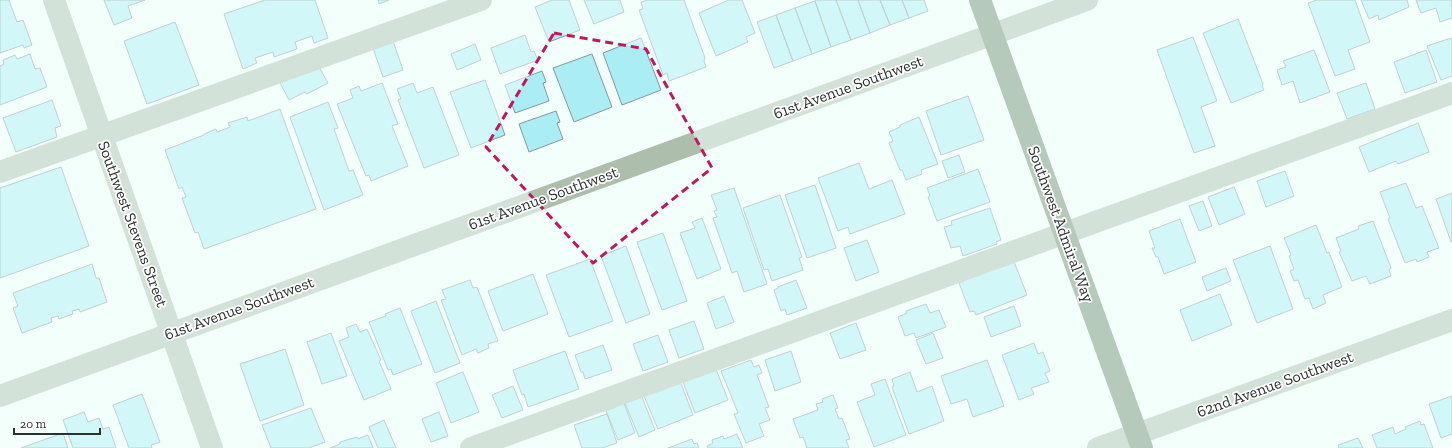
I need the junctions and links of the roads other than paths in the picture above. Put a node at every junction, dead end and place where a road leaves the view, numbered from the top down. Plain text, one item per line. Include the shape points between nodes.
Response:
1 (54, 0) edge
2 (481, 0) edge
3 (980, 0) edge
4 (1087, 0) edge
5 (992, 33) junction
6 (1452, 93) edge
7 (102, 136) junction
8 (0, 172) edge
9 (1064, 233) junction
10 (1452, 320) edge
11 (172, 333) junction
12 (0, 396) edge
13 (1139, 441) edge
14 (212, 448) edge
15 (471, 448) edge
16 (1098, 448) edge

1 - 7 street, Southwest Stevens Street
2 - 7 street
3 - 5 main road, Southwest Admiral Way
4 - 5 street, 61st Avenue Southwest
5 - 9 main road, Southwest Admiral Way
5 - 11 street, 61st Avenue Southwest
6 - 9 street
7 - 8 street
7 - 11 street, Southwest Stevens Street
9 - 13 main road, Southwest Admiral Way
9 - 15 street
10 - 13 street, 62nd Avenue Southwest
11 - 12 street, 61st Avenue Southwest
11 - 14 street, Southwest Stevens Street
13 - 16 street, 62nd Avenue Southwest

